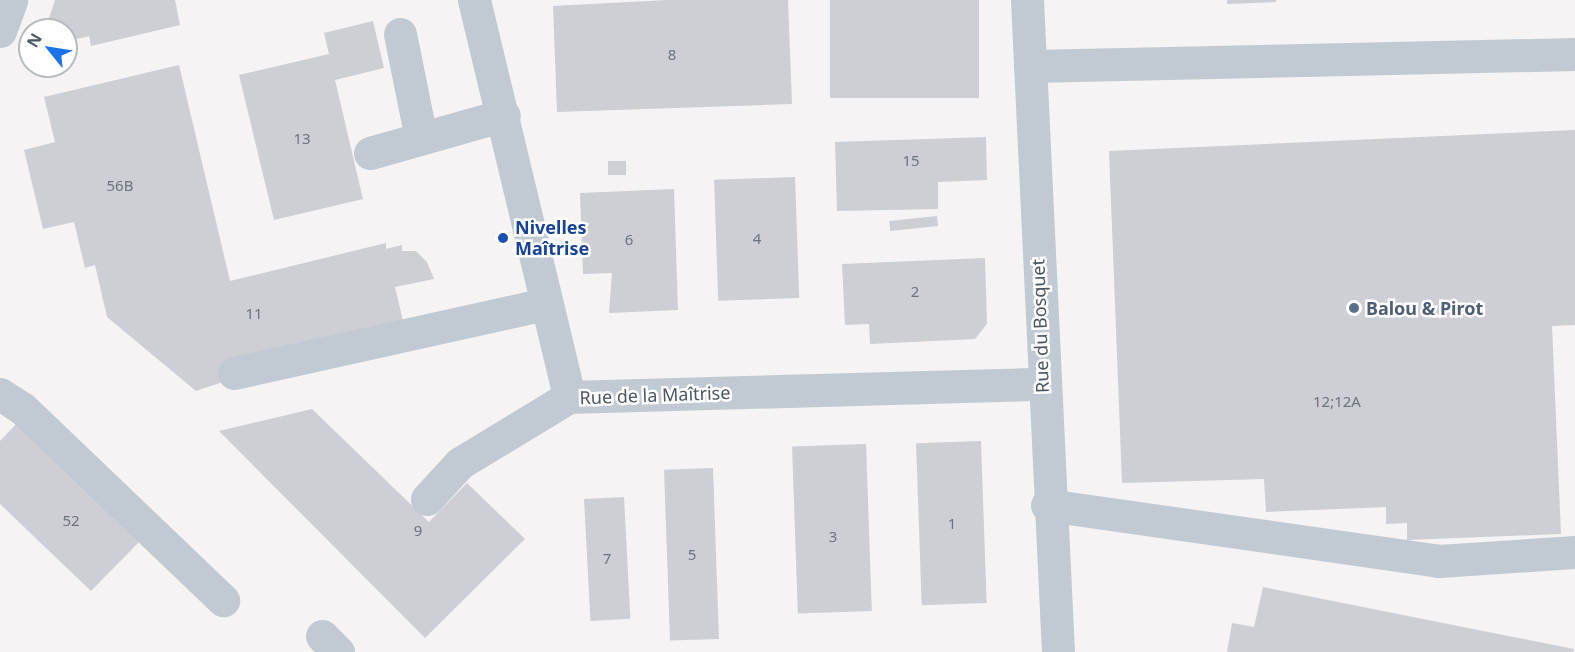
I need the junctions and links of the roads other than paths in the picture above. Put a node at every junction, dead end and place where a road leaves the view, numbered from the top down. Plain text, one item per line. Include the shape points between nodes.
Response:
1 (11, 0) edge
2 (474, 0) edge
3 (1027, 0) edge
4 (0, 31) edge
5 (400, 34) dead end
6 (1575, 54) edge
7 (1029, 66) junction
8 (504, 116) junction
9 (421, 138) junction
10 (370, 153) dead end
11 (545, 304) junction
12 (234, 373) dead end
13 (1042, 384) junction
14 (0, 394) edge
15 (569, 397) junction
16 (427, 499) dead end
17 (1047, 505) junction
18 (1575, 552) edge
19 (223, 600) dead end
20 (1058, 652) edge

1 - 4 street
2 - 8 street, Rue de la Maîtrise
3 - 7 street, Rue du Bosquet
5 - 9 street
6 - 7 street
7 - 13 street, Rue du Bosquet
8 - 9 street
8 - 11 street, Rue de la Maîtrise
9 - 10 street
11 - 12 street
11 - 15 street, Rue de la Maîtrise
13 - 15 street, Rue de la Maîtrise
13 - 17 street, Rue du Bosquet
14 - 19 street via 23,409
15 - 16 street via 460,463
17 - 18 street via 1439,561
17 - 20 street, Rue du Bosquet

